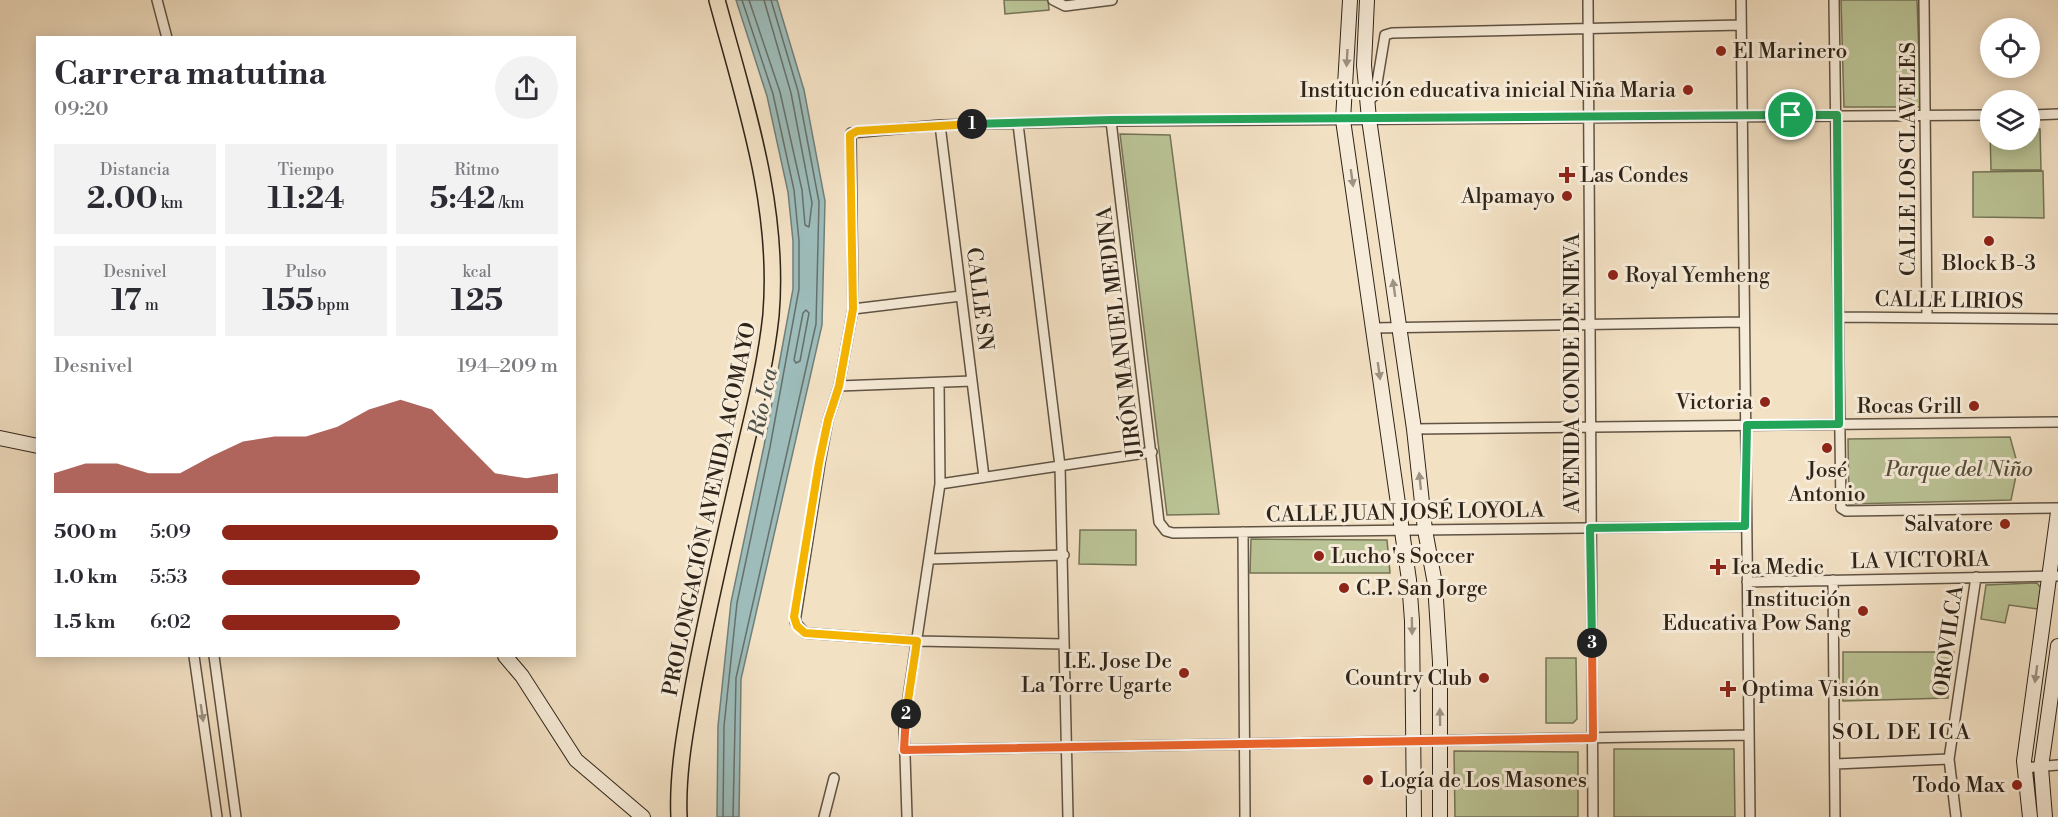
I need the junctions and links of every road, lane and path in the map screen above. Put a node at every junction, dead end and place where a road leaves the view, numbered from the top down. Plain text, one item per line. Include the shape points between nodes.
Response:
1 (157, 0) edge
2 (717, 0) edge
3 (1053, 0) edge
4 (1112, 0) edge
5 (1350, 0) edge
6 (1367, 0) edge
7 (1588, 0) edge
8 (1741, 0) edge
9 (1834, 0) edge
10 (1924, 0) edge
11 (1741, 25) junction
12 (1587, 28) junction
13 (166, 36) edge
14 (1367, 102) junction
15 (2058, 114) edge
16 (1744, 115) junction
17 (1837, 115) junction
18 (1980, 115) edge
19 (2040, 115) edge
20 (1587, 116) junction
21 (1927, 116) junction
22 (1369, 119) junction
23 (1111, 120) junction
24 (1343, 120) junction
25 (1018, 123) junction
26 (940, 125) junction
27 (961, 296) junction
28 (853, 309) junction
29 (1839, 317) junction
30 (1927, 318) junction
31 (2058, 320) edge
32 (1744, 322) junction
33 (1591, 324) junction
34 (1400, 327) junction
35 (1373, 328) junction
36 (972, 381) junction
37 (939, 383) junction
38 (839, 386) junction
39 (2058, 422) edge
40 (1839, 424) junction
41 (1747, 425) junction
42 (1591, 427) junction
43 (1414, 429) junction
44 (0, 438) edge
45 (36, 446) edge
46 (1152, 452) junction
47 (1060, 466) junction
48 (984, 477) junction
49 (940, 484) junction
50 (2058, 510) edge
51 (1745, 526) junction
52 (1590, 528) junction
53 (1401, 530) junction
54 (1425, 530) junction
55 (1243, 532) junction
56 (1173, 533) joint
57 (1064, 555) junction
58 (930, 559) junction
59 (2054, 576) edge
60 (1976, 578) junction
61 (1833, 580) junction
62 (1747, 582) junction
63 (917, 641) junction
64 (1064, 644) junction
65 (2058, 646) edge
66 (194, 657) edge
67 (214, 657) edge
68 (506, 657) edge
69 (1749, 735) junction
70 (1593, 738) junction
71 (1440, 740) junction
72 (1413, 741) junction
73 (1245, 744) junction
74 (1068, 747) junction
75 (904, 750) junction
76 (1949, 759) junction
77 (1835, 764) junction
78 (2058, 765) edge
79 (2041, 767) junction
80 (2024, 768) junction
81 (834, 778) dead end
82 (217, 817) edge
83 (236, 817) edge
84 (643, 817) edge
85 (679, 817) edge
86 (824, 817) edge
87 (908, 817) edge
88 (1068, 817) edge
89 (1245, 817) edge
90 (1414, 817) edge
91 (1440, 817) edge
92 (1593, 817) edge
93 (1750, 817) edge
94 (1835, 817) edge
95 (1956, 817) edge
96 (2030, 817) edge
97 (2046, 817) edge

1 - 13 street
2 - 85 main road, PROLONGACIÓN AVENIDA ACOMAYO via 759,151 770,226 772,288 762,373 687,718
3 - 4 street via 1065,6
5 -> 24 street
6 - 14 street
7 - 12 street, AVENIDA CONDE DE NIEVA
8 - 11 street
9 - 17 street
10 - 21 street, CALLE LOS CLAVELES
11 - 12 street
11 - 16 street
12 - 14 street via 1385,35 1375,95
12 - 20 street, AVENIDA CONDE DE NIEVA
14 - 22 street
15 - 19 street
16 - 17 street
16 - 20 street
16 - 32 street
17 - 21 street
17 - 29 street
18 - 21 street
20 - 22 street
20 - 33 street, AVENIDA CONDE DE NIEVA
21 - 30 street, CALLE LOS CLAVELES
22 - 24 street
34 -> 22 street
23 - 24 street
23 - 25 street
23 - 46 street, JIRÓN MANUEL MEDINA
24 -> 35 street
25 - 26 street
25 - 47 street
26 - 27 street, CALLE SN
26 - 28 street via 857,131 850,135
27 - 28 street
27 - 36 street, CALLE SN
28 - 38 street
29 - 30 street, CALLE LIRIOS
29 - 40 street
30 - 31 street, CALLE LIRIOS
32 - 33 street
32 - 41 street
33 - 34 street
33 - 42 street, AVENIDA CONDE DE NIEVA
34 - 35 street
34 - 43 street
35 -> 53 street
36 - 37 street
36 - 48 street, CALLE SN
37 - 38 street
37 - 49 street
38 - 63 street via 819,463 794,617 805,633
39 - 40 street
40 - 41 street
40 - 50 street via 1841,508 1846,511
41 - 42 street
41 - 51 street
42 - 43 street
42 - 52 street, AVENIDA CONDE DE NIEVA
54 -> 43 street
44 - 45 street
46 - 47 street
46 - 56 street, JIRÓN MANUEL MEDINA via 1159,522
47 - 48 street
47 - 57 street
48 - 49 street
49 - 58 street
50 - 59 street
51 - 52 street, CALLE JUAN JOSÉ LOYOLA
51 - 62 street
52 - 54 street, CALLE JUAN JOSÉ LOYOLA
52 - 70 street, AVENIDA CONDE DE NIEVA
53 - 54 street, CALLE JUAN JOSÉ LOYOLA
53 - 55 street, CALLE JUAN JOSÉ LOYOLA
53 -> 72 street via 1412,621
71 -> 54 street via 1435,584
55 - 56 street, CALLE JUAN JOSÉ LOYOLA
55 - 73 street
57 - 58 street
57 - 64 street
58 - 63 street
59 - 60 street, LA VICTORIA
59 -> 80 street
60 - 61 street, LA VICTORIA
60 - 76 street, OROVILCA
61 - 62 street, LA VICTORIA
61 - 77 street
62 - 69 street
63 - 64 street
63 - 75 street
64 - 74 street
65 - 79 street
66 -> 82 street
67 - 83 street
68 - 84 street via 576,760
69 - 70 street
69 - 93 street
70 - 71 street
70 - 92 street, AVENIDA CONDE DE NIEVA
71 - 72 street
71 - 91 street
72 - 73 street
72 - 90 street
73 - 74 street
73 - 89 street
74 - 75 street
74 - 88 street
75 - 87 street
76 - 77 street
76 - 95 street, OROVILCA
77 - 94 street
78 - 79 street
79 - 80 street
79 - 97 street
80 - 96 street
81 - 86 street

